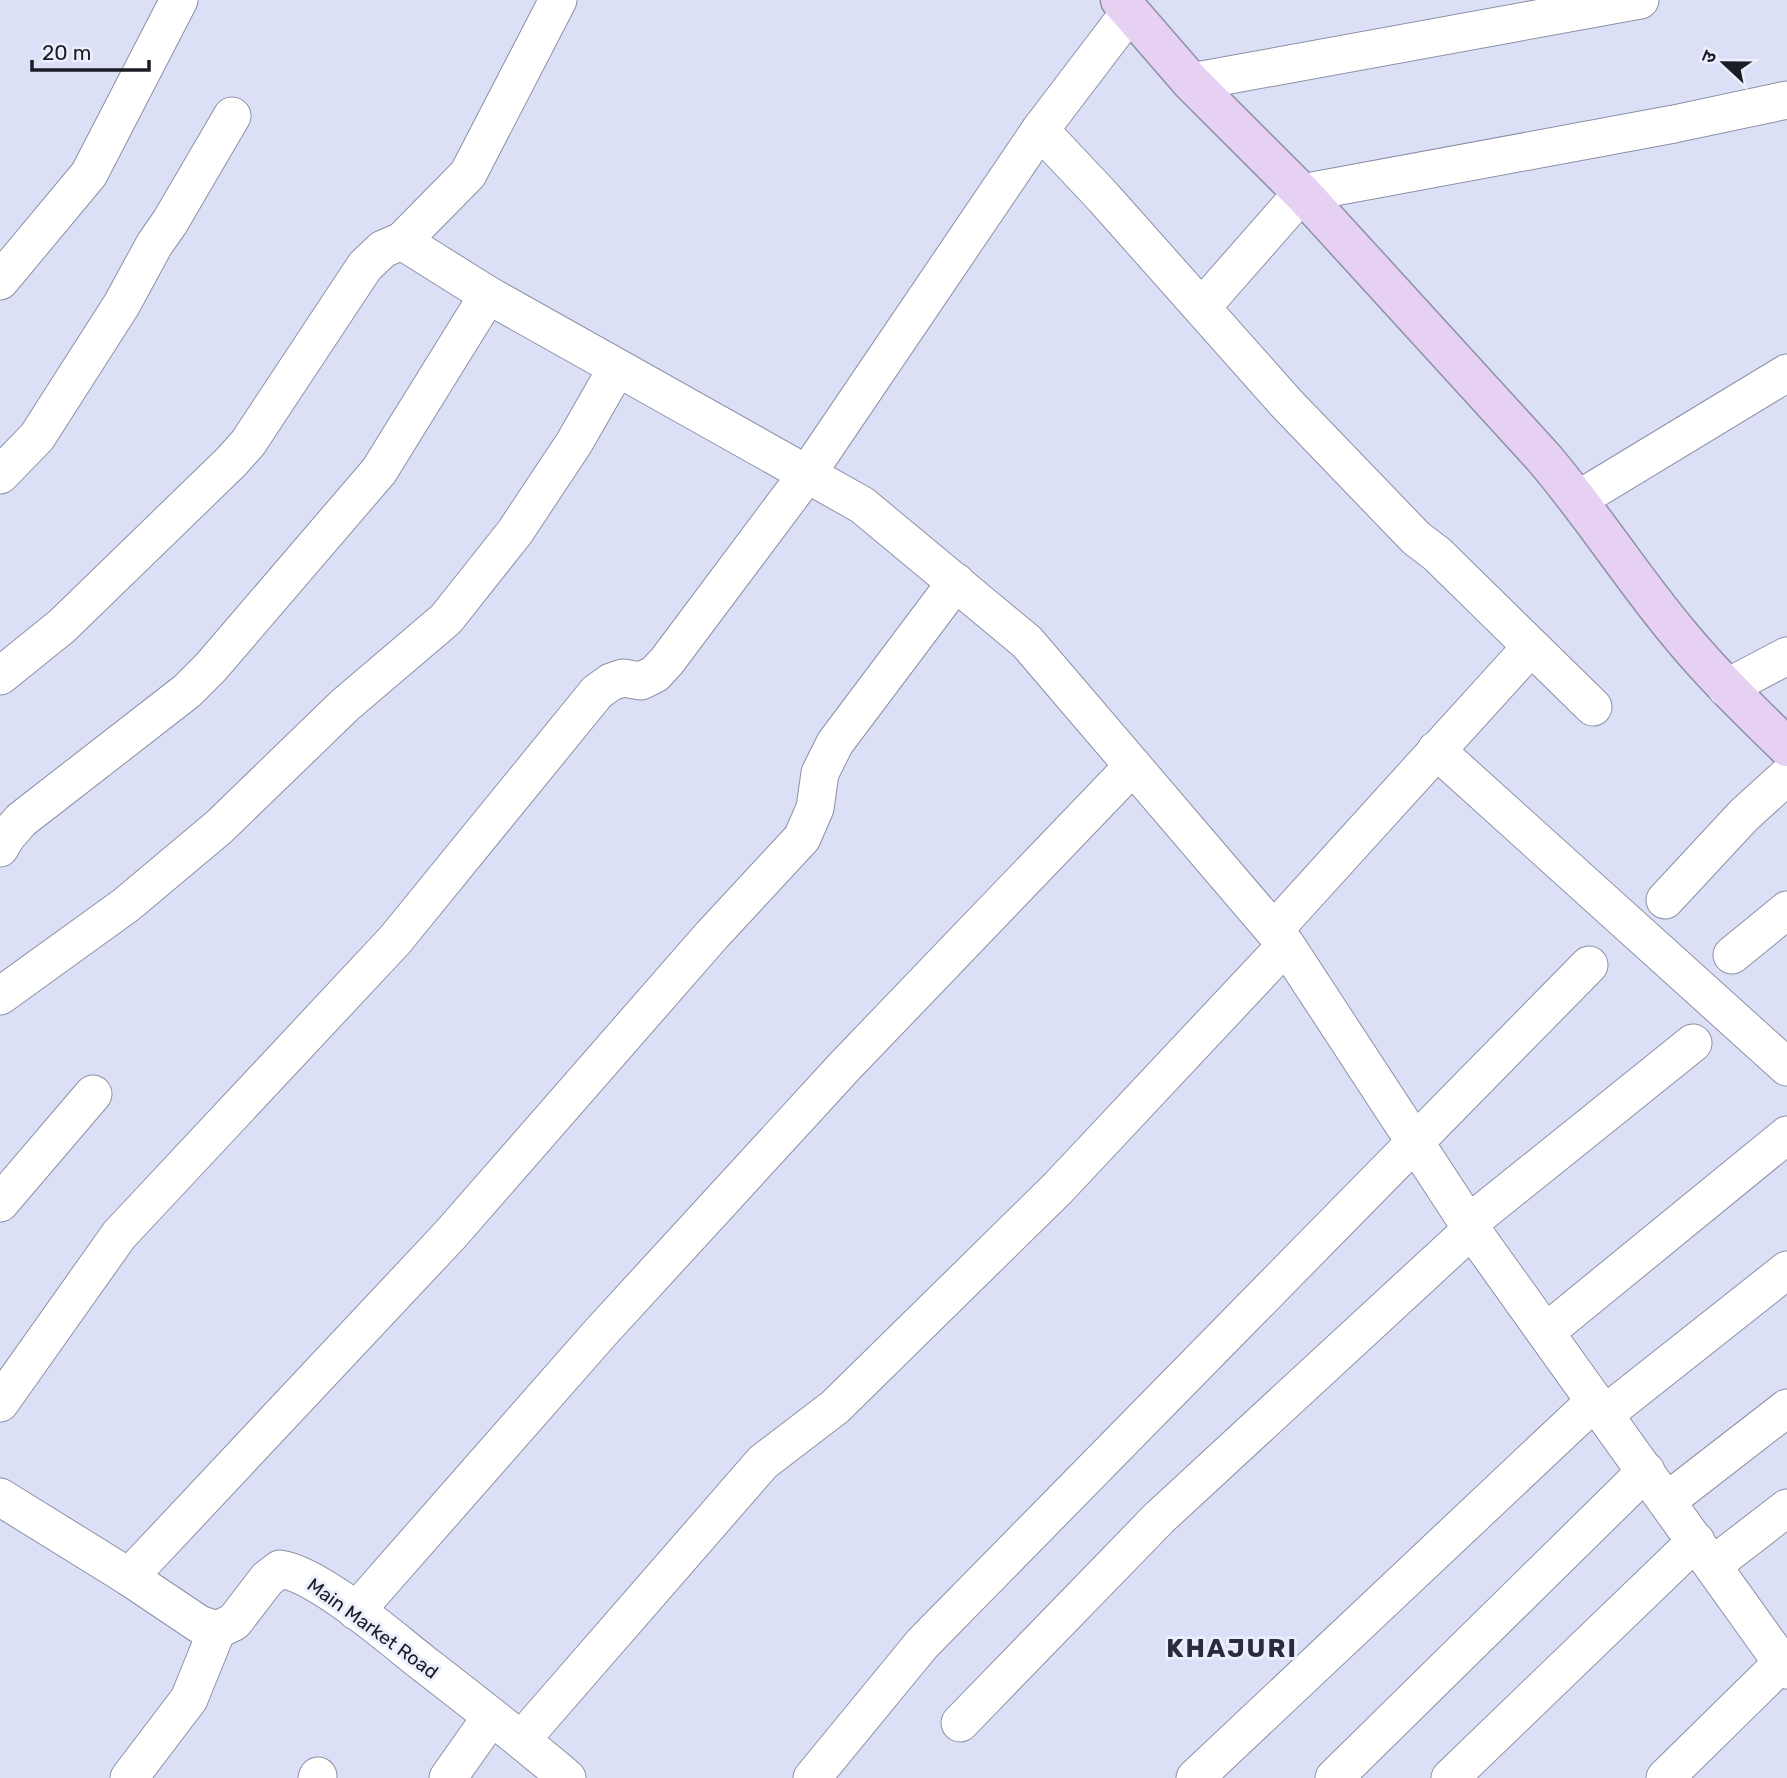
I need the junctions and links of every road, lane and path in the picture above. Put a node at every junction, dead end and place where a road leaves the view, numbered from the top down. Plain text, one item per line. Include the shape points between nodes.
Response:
1 (179, 0) edge
2 (558, 0) edge
3 (1640, 0) edge
4 (1125, 7) edge
5 (1191, 82) junction
6 (1787, 100) edge
7 (232, 116) dead end
8 (1041, 130) junction
9 (1302, 193) junction
10 (402, 241) junction
11 (0, 281) edge
12 (488, 295) junction
13 (1202, 307) junction
14 (617, 368) junction
15 (1787, 373) edge
16 (807, 474) junction
17 (0, 475) edge
18 (1579, 499) junction
19 (956, 582) junction
20 (1531, 647) junction
21 (1787, 656) edge
22 (0, 676) edge
23 (1726, 688) junction
24 (1593, 707) dead end
25 (1787, 747) edge
26 (1436, 750) junction
27 (1133, 766) junction
28 (1787, 776) edge
29 (0, 848) edge
30 (1665, 900) dead end
31 (1787, 910) edge
32 (1280, 937) junction
33 (1732, 955) dead end
34 (1589, 965) dead end
35 (0, 996) edge
36 (1693, 1043) dead end
37 (1787, 1068) edge
38 (93, 1094) dead end
39 (1787, 1135) edge
40 (1414, 1142) junction
41 (0, 1203) edge
42 (1470, 1226) junction
43 (1787, 1270) edge
44 (1546, 1332) junction
45 (0, 1403) edge
46 (1600, 1407) junction
47 (1787, 1408) edge
48 (1646, 1471) junction
49 (0, 1497) edge
50 (1667, 1501) junction
51 (1787, 1508) edge
52 (1704, 1553) junction
53 (129, 1577) junction
54 (356, 1611) junction
55 (218, 1630) junction
56 (1784, 1666) edge
57 (491, 1717) junction
58 (960, 1723) dead end
59 (522, 1739) junction
60 (129, 1778) edge
61 (449, 1778) edge
62 (567, 1778) edge
63 (812, 1778) edge
64 (1195, 1778) edge
65 (1334, 1778) edge
66 (1450, 1778) edge
67 (1665, 1778) edge

1 - 11 street via 89,174
2 - 10 street via 468,174
3 - 5 street
4 - 5 street
4 - 8 street
5 - 9 street
6 - 9 street
7 - 17 street via 122,304 37,437
8 - 13 street
8 - 16 street
9 - 13 street
9 - 18 street
10 - 12 street
10 - 22 street via 383,249 366,266 231,462 62,626
12 - 14 street
12 - 29 street via 379,471 211,667 187,691 21,820
13 - 20 street via 1287,404 1416,538
14 - 16 street
14 - 35 street via 515,532 446,619 345,705 219,827 126,905
15 - 18 street
16 - 19 street via 862,505
16 - 45 street via 667,661 641,681 611,681 597,692 395,940 118,1235
18 - 23 street via 1678,633
19 - 27 street via 1027,642
19 - 53 street via 835,743 820,773 815,808 803,838 712,935 450,1236
20 - 24 street
20 - 26 street
21 - 23 street
23 - 25 street
26 - 32 street
26 - 37 street
27 - 32 street
27 - 54 street via 845,1066 601,1332
28 - 30 street
31 - 33 street
32 - 40 street
32 - 59 street via 1058,1188 835,1407 763,1462
34 - 40 street
36 - 42 street
38 - 41 street
39 - 44 street
40 - 42 street
40 - 63 street via 922,1644
42 - 44 street
42 - 58 street via 1159,1518
43 - 46 street
44 - 46 street
46 - 48 street
46 - 64 street
47 - 50 street
48 - 50 street
48 - 65 street
49 - 53 street
50 - 52 street
51 - 52 street
52 - 56 street
52 - 66 street
53 - 55 street via 199,1624
54 - 55 street, Main Market Road via 294,1571 280,1569 233,1622
54 - 57 street, Main Market Road
55 - 60 street via 189,1699
56 - 67 street
57 - 59 street, Main Market Road
57 - 61 street
59 - 62 street, Main Market Road

